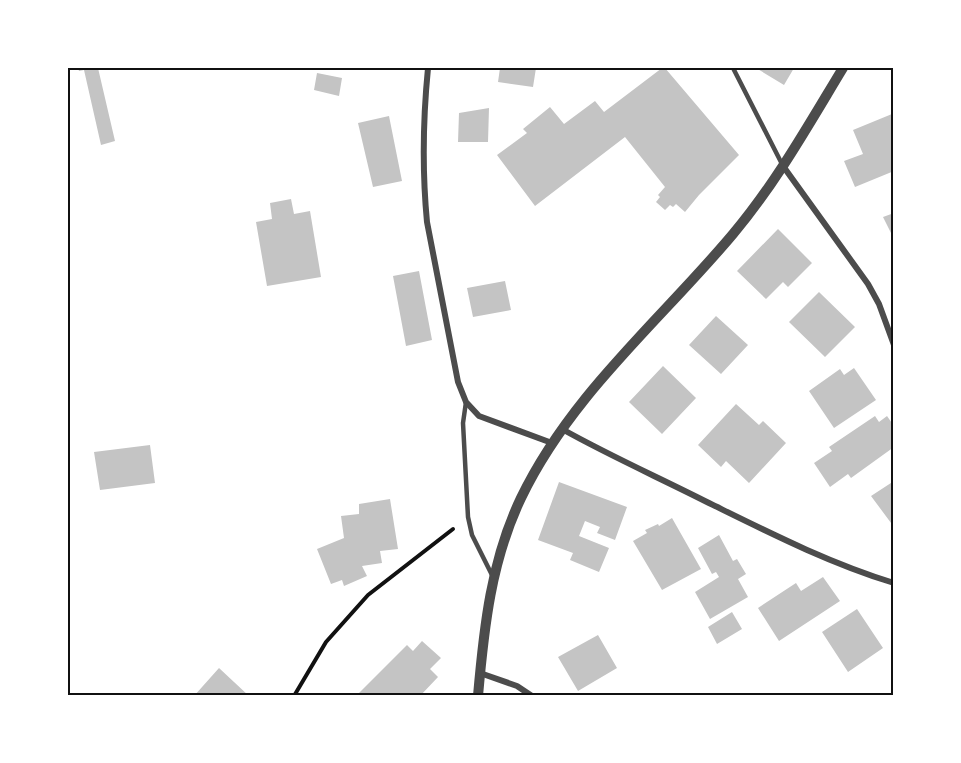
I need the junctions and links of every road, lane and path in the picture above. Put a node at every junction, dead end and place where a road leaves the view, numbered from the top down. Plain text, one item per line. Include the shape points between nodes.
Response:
1 (428, 68) edge
2 (733, 68) edge
3 (843, 68) edge
4 (783, 166) junction
5 (894, 345) edge
6 (466, 402) junction
7 (562, 429) junction
8 (552, 443) junction
9 (468, 517) junction
10 (493, 578) junction
11 (894, 583) edge
12 (480, 673) junction
13 (294, 696) edge
14 (477, 696) edge
15 (532, 696) edge

1 - 6 street via 424,195 458,382
2 - 4 lane
3 - 4 street
4 - 5 street via 868,284
4 - 7 street via 733,235 591,389
6 - 8 street via 479,416
6 - 9 lane via 463,423
7 - 8 street
7 - 11 street via 803,549
8 - 10 street via 520,500
9 - 10 lane via 472,535
9 - 13 path via 368,595 326,642
10 - 12 street
12 - 14 street
12 - 15 street

